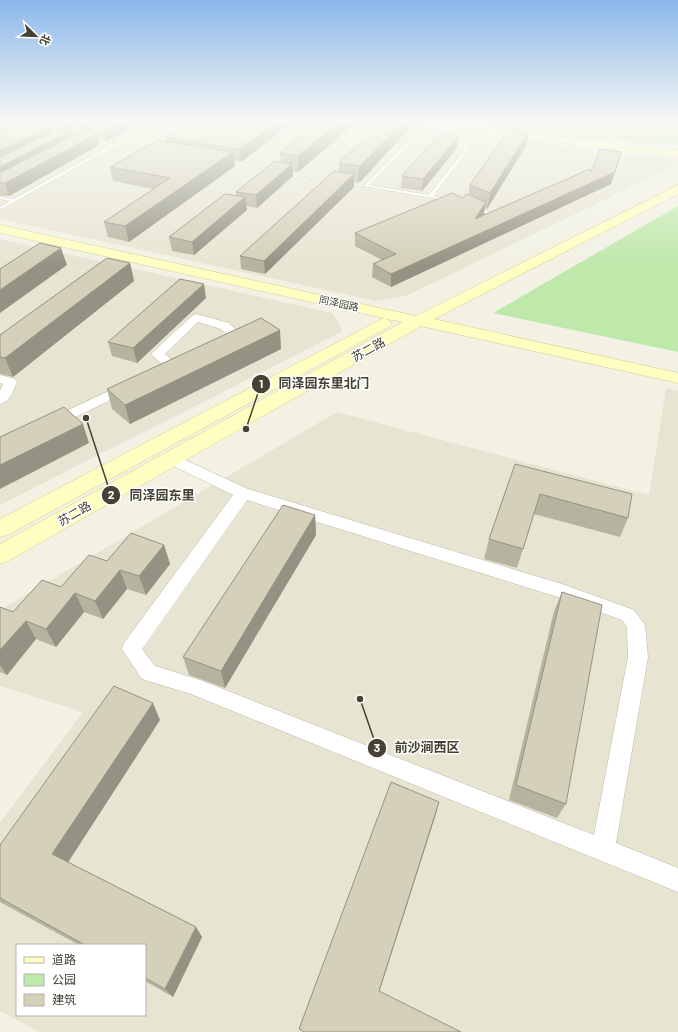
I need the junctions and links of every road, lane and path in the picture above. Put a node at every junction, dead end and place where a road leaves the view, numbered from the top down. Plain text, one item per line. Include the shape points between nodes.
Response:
1 (71, 170) edge
2 (275, 170) edge
3 (382, 170) edge
4 (451, 170) edge
5 (678, 175) edge
6 (366, 186) junction
7 (678, 189) edge
8 (430, 197) junction
9 (0, 198) edge
10 (15, 201) junction
11 (451, 201) edge
12 (471, 206) edge
13 (0, 209) edge
14 (497, 216) edge
15 (0, 229) edge
16 (517, 256) dead end
17 (418, 313) junction
18 (398, 316) junction
19 (215, 346) edge
20 (186, 359) edge
21 (171, 365) junction
22 (157, 372) edge
23 (678, 378) edge
24 (0, 379) edge
25 (143, 379) edge
26 (0, 400) edge
27 (43, 427) edge
28 (170, 458) junction
29 (243, 493) junction
30 (0, 529) edge
31 (0, 555) edge
32 (603, 849) junction
33 (678, 880) edge

1 - 10 lane
2 - 6 lane
3 - 6 lane
4 - 8 lane
5 - 16 street
6 - 8 lane
7 - 17 street, 苏二路
8 - 11 lane
9 - 10 lane
10 - 13 lane
12 - 14 lane
15 - 18 street, 同泽园路
17 - 18 street, 同泽园路
17 - 23 street, 同泽园路
17 - 28 street, 苏二路
18 - 30 street, 苏二路
19 - 21 street via 237,336 225,326 196,318 157,354
20 - 21 street
21 - 22 street
24 - 26 street via 10,382
25 - 27 street
28 - 29 street
28 - 31 street, 苏二路
29 - 32 street via 562,591 628,615 636,625 638,657
29 - 32 street via 131,649 149,673 193,686
32 - 33 street

